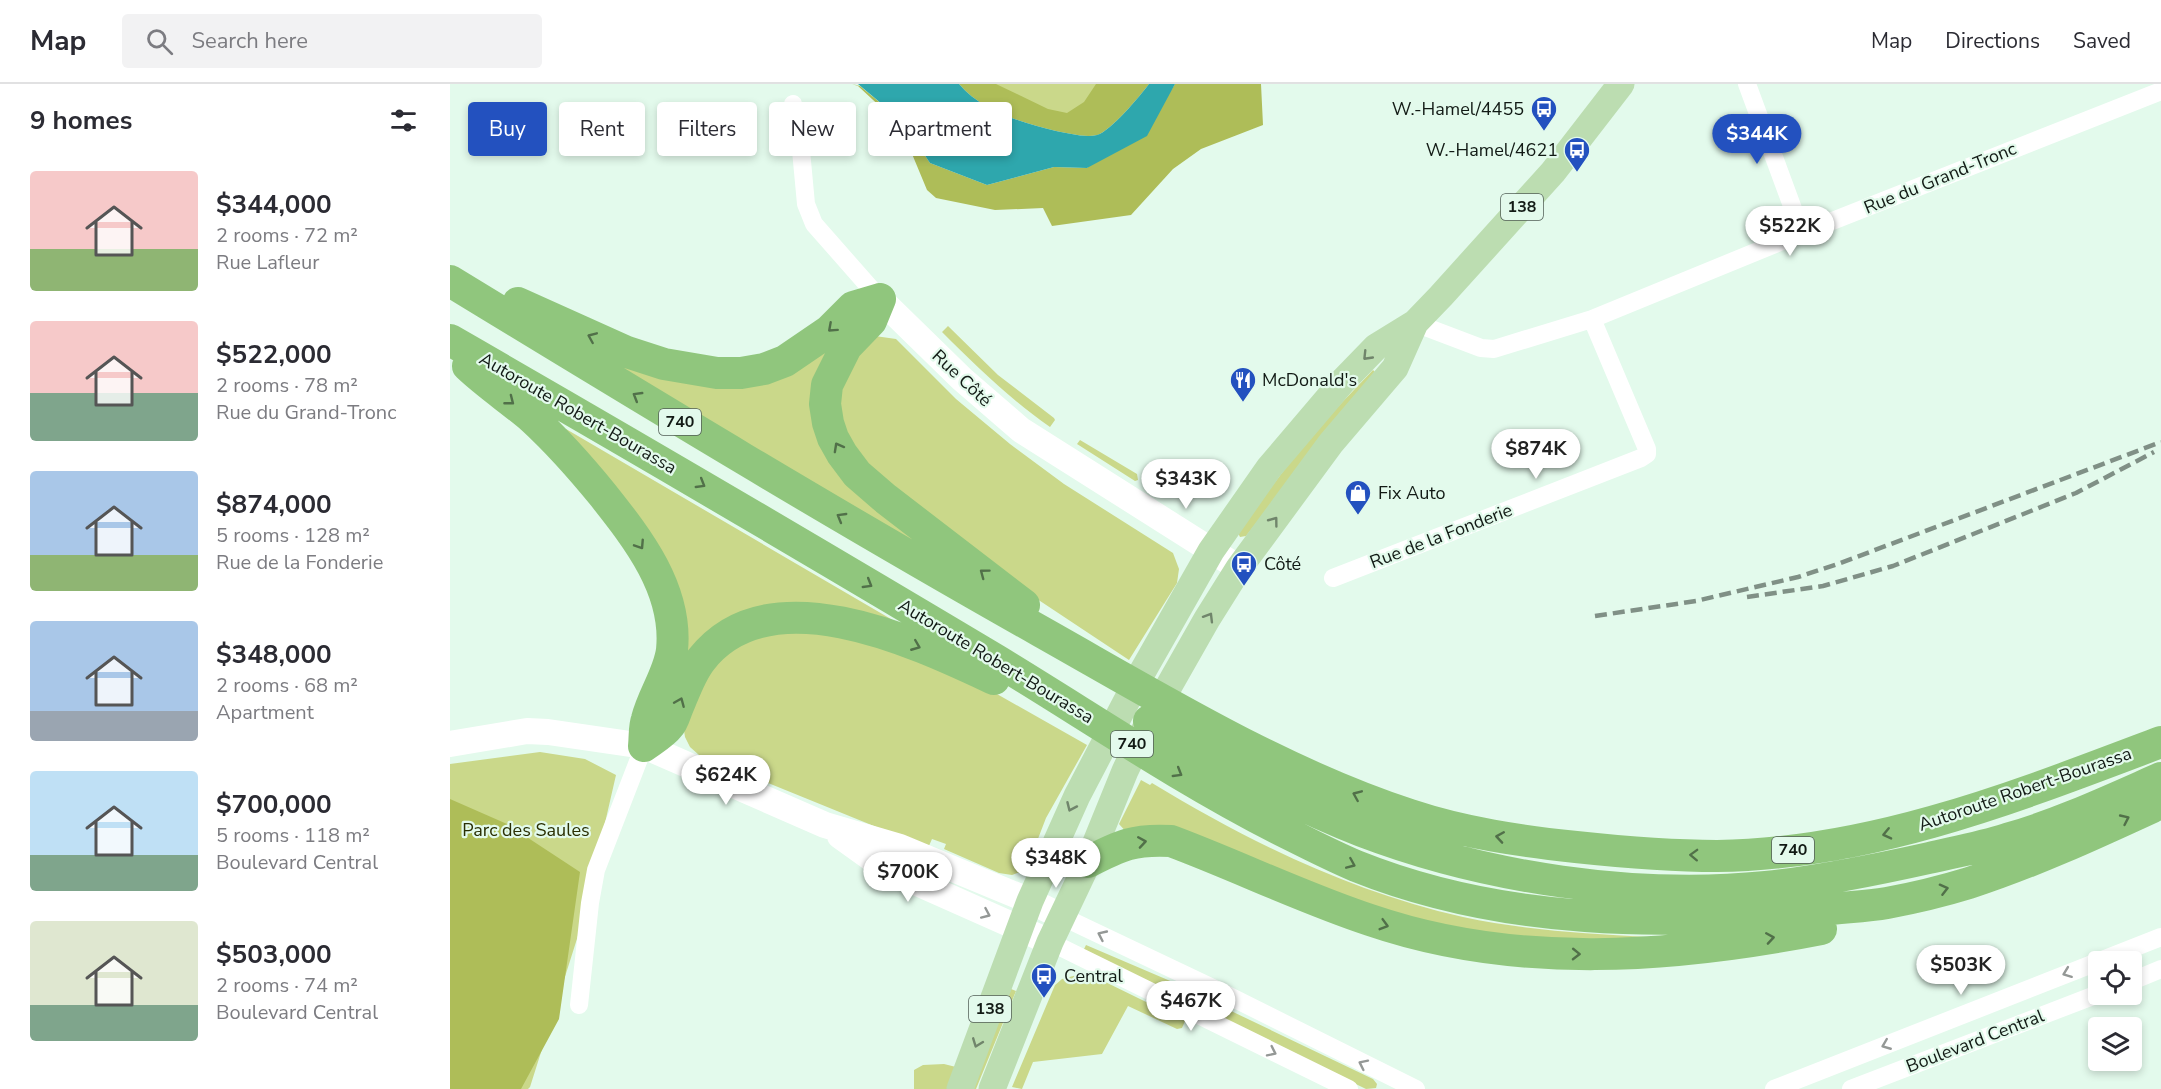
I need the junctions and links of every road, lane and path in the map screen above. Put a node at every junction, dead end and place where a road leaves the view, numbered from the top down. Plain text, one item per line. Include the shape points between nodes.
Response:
1 (1621, 84) edge
2 (1747, 84) edge
3 (2161, 90) edge
4 (802, 156) edge
5 (1802, 233) junction
6 (460, 287) edge
7 (880, 298) junction
8 (1592, 320) junction
9 (1415, 323) junction
10 (450, 340) edge
11 (450, 349) edge
12 (1211, 551) junction
13 (1239, 568) junction
14 (1333, 578) dead end
15 (1095, 662) junction
16 (1048, 692) junction
17 (1158, 726) junction
18 (2161, 742) edge
19 (450, 744) edge
20 (644, 746) junction
21 (2161, 755) edge
22 (2161, 778) edge
23 (2161, 803) edge
24 (825, 825) junction
25 (1914, 861) junction
26 (1088, 862) junction
27 (1030, 901) junction
28 (1887, 903) junction
29 (1063, 917) junction
30 (1020, 929) junction
31 (2161, 937) edge
32 (1050, 942) junction
33 (2161, 969) edge
34 (2142, 977) edge
35 (1223, 993) junction
36 (2088, 998) edge
37 (579, 1005) dead end
38 (1964, 1014) junction
39 (1210, 1022) junction
40 (1975, 1041) junction
41 (1391, 1084) edge
42 (960, 1089) edge
43 (992, 1089) edge
44 (1348, 1089) edge
45 (1416, 1089) edge
46 (1774, 1089) edge
47 (1851, 1089) edge

1 - 9 main road, 138 via 1553,172
2 - 5 street
3 - 5 street, Rue du Grand-Tronc
4 - 7 street, Rue Côté via 806,204 814,224
5 - 8 street, Rue du Grand-Tronc
7 -> 6 highway via 853,307 829,331 785,361 752,371 717,373 664,364 627,352 519,303
15 -> 6 highway, Autoroute Robert-Bourassa / 740 via 684,425
7 - 12 street, Rue Côté via 962,379 1021,430
15 -> 7 highway via 886,499 857,474 842,454 828,423 827,385 846,347 872,321
8 - 9 street, Rue du Grand-Tronc via 1494,349 1480,348
8 - 14 street, Rue de la Fonderie via 1647,454
9 -> 12 main road, 138 via 1376,347 1343,381 1269,468
13 -> 9 main road, 138 via 1331,443 1395,368
10 -> 16 highway, Autoroute Robert-Bourassa / 740 via 678,470
11 -> 20 highway via 558,444 626,524 661,582 669,605 672,651 646,719
12 - 13 street, Rue Côté
12 -> 27 main road, 138 via 1098,755
17 -> 13 main road, 138 via 1180,666
18 -> 15 highway, Autoroute Robert-Bourassa / 740 via 1960,815 1828,846 1718,856 1601,850 1454,828 1365,799 1237,740
20 -> 16 highway via 670,725 701,660 718,644 748,626 787,618 855,624 1007,685
16 -> 28 highway, Autoroute Robert-Bourassa / 740 via 1179,774 1308,844 1358,867 1443,894 1550,913 1653,920 1767,915
17 - 25 highway via 1306,808 1363,831 1473,866 1567,883 1727,889 1855,875
17 - 26 main road, 138 via 1125,771
19 - 20 street via 527,731
20 - 24 street
20 - 37 street via 596,870
21 - 25 highway via 2055,805
22 - 25 highway via 2007,839
28 -> 23 highway, Autoroute Robert-Bourassa / 740 via 1966,884 2047,855
24 - 27 street via 900,847
24 -> 30 street via 886,869
26 -> 28 highway via 1117,847 1145,840 1171,841 1371,921 1479,947 1539,953 1648,953 1748,942 1841,925
26 - 29 main road, 138
27 - 29 street
27 - 30 main road, 138
29 - 32 main road, 138
35 -> 29 street
30 - 32 street
30 -> 42 main road, 138
31 -> 38 street, Boulevard Central
32 - 39 street
32 - 43 main road, 138
33 - 34 street
35 - 39 street
41 -> 35 street
36 - 40 street, Boulevard Central
38 - 40 street
38 -> 46 street, Boulevard Central
39 -> 44 street
40 - 47 street, Boulevard Central
41 - 45 street

